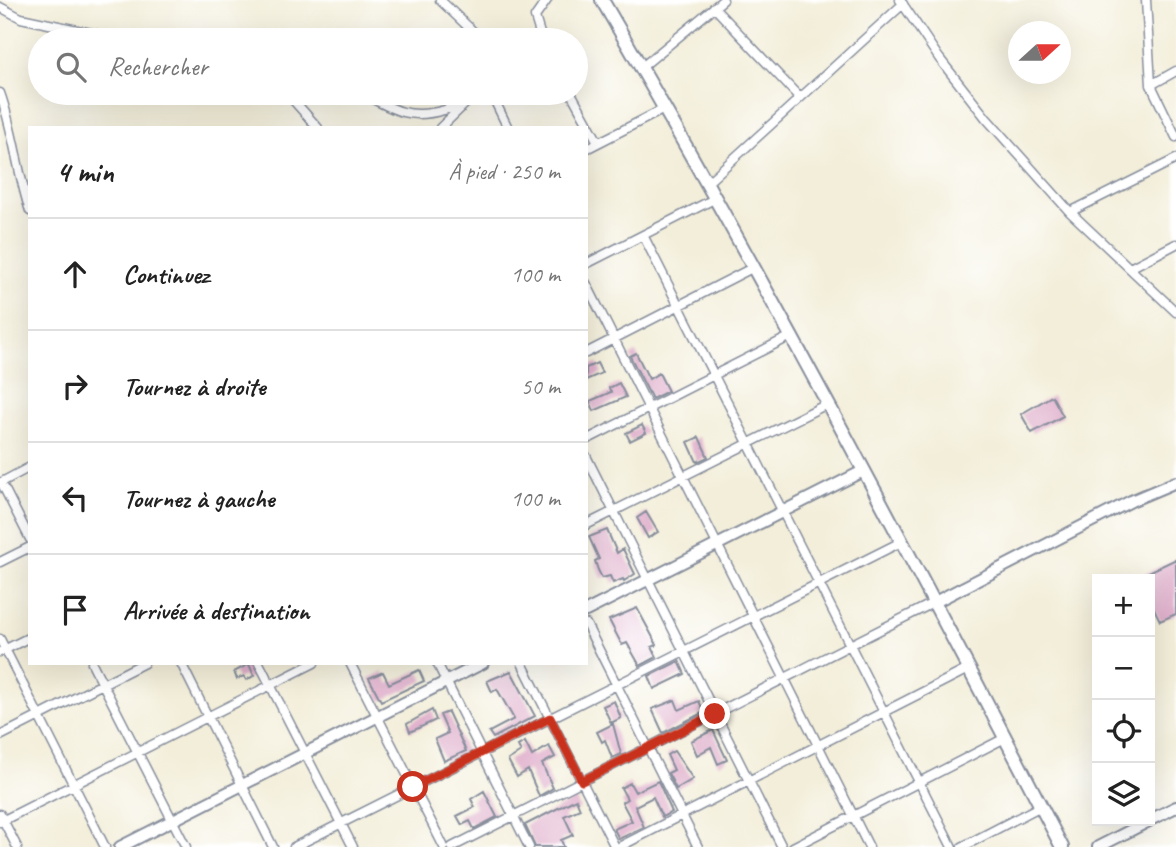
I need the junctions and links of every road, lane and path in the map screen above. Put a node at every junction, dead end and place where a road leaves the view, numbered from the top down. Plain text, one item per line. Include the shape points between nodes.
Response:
1 (440, 0) edge
2 (547, 0) edge
3 (603, 0) edge
4 (723, 0) edge
5 (1146, 0) edge
6 (901, 2) edge
7 (0, 7) edge
8 (714, 7) junction
9 (68, 28) edge
10 (469, 28) edge
11 (538, 28) edge
12 (642, 67) junction
13 (1176, 71) edge
14 (1151, 85) junction
15 (0, 93) edge
16 (800, 98) junction
17 (298, 105) edge
18 (385, 105) edge
19 (456, 105) edge
20 (464, 105) edge
21 (497, 105) edge
22 (578, 105) edge
23 (666, 108) junction
24 (316, 126) edge
25 (442, 126) edge
26 (507, 126) edge
27 (1176, 136) edge
28 (598, 142) junction
29 (588, 148) edge
30 (1176, 159) edge
31 (707, 183) junction
32 (716, 198) junction
33 (28, 205) edge
34 (1070, 212) junction
35 (643, 235) junction
36 (1176, 244) edge
37 (588, 263) edge
38 (754, 267) junction
39 (1130, 268) junction
40 (588, 287) edge
41 (678, 306) junction
42 (1176, 312) edge
43 (791, 336) junction
44 (614, 339) junction
45 (588, 352) edge
46 (713, 375) junction
47 (827, 404) junction
48 (649, 408) junction
49 (588, 439) edge
50 (748, 444) junction
51 (588, 460) edge
52 (28, 468) edge
53 (863, 471) junction
54 (683, 476) junction
55 (0, 482) edge
56 (1176, 482) edge
57 (614, 511) junction
58 (782, 511) junction
59 (588, 524) edge
60 (28, 535) edge
61 (901, 542) junction
62 (717, 544) junction
63 (28, 548) edge
64 (0, 562) edge
65 (648, 579) junction
66 (818, 583) junction
67 (933, 603) junction
68 (588, 610) edge
69 (753, 616) junction
70 (588, 628) edge
71 (28, 638) edge
72 (0, 639) edge
73 (850, 645) junction
74 (3, 650) edge
75 (684, 651) junction
76 (93, 665) edge
77 (140, 665) edge
78 (182, 665) edge
79 (259, 665) edge
80 (310, 665) edge
81 (351, 665) edge
82 (437, 665) edge
83 (479, 665) edge
84 (523, 665) edge
85 (968, 669) junction
86 (785, 678) junction
87 (446, 682) junction
88 (103, 684) junction
89 (617, 684) junction
90 (270, 685) junction
91 (884, 713) junction
92 (715, 714) junction
93 (39, 716) junction
94 (208, 717) junction
95 (377, 717) junction
96 (550, 718) junction
97 (0, 736) edge
98 (1005, 738) junction
99 (818, 746) junction
100 (648, 748) junction
101 (138, 752) junction
102 (482, 752) junction
103 (305, 753) junction
104 (582, 781) junction
105 (749, 781) junction
106 (919, 783) junction
107 (74, 785) junction
108 (242, 785) junction
109 (413, 787) junction
110 (1041, 806) junction
111 (1176, 807) edge
112 (682, 815) junction
113 (514, 816) junction
114 (854, 816) junction
115 (1, 818) edge
116 (1155, 818) edge
117 (172, 820) junction
118 (341, 823) junction
119 (1139, 826) edge
120 (17, 847) edge
121 (105, 847) edge
122 (120, 847) edge
123 (186, 847) edge
124 (273, 847) edge
125 (293, 847) edge
126 (353, 847) edge
127 (444, 847) edge
128 (452, 847) edge
129 (529, 847) edge
130 (617, 847) edge
131 (698, 847) edge
132 (782, 847) edge
133 (793, 847) edge
134 (869, 847) edge
135 (952, 847) edge
136 (962, 847) edge
137 (1062, 847) edge
138 (1098, 847) edge

1 - 10 street
2 - 11 street via 535,17
3 - 12 main road
4 - 8 street
5 - 14 street
6 - 16 street
6 - 34 street via 986,118
7 - 9 street via 21,18
8 - 12 street
8 - 16 street
12 - 23 main road
13 - 14 street
14 - 27 street
15 - 33 street
16 - 31 street
17 - 24 street
18 - 19 street via 404,113 431,113
20 - 25 street
21 - 26 street
22 - 28 street
23 - 28 street
23 - 31 main road
28 - 29 street
30 - 34 street
31 - 32 main road
32 - 35 street
32 - 38 main road
34 - 39 street
35 - 37 street
35 - 41 street
36 - 39 street
38 - 41 street
38 - 43 main road
39 - 42 street
40 - 44 street
41 - 44 street
41 - 46 street
43 - 46 street
43 - 47 main road
44 - 45 street
44 - 48 street
46 - 48 street
46 - 50 street
47 - 50 street
47 - 53 main road
48 - 49 street
48 - 54 street
50 - 54 street
50 - 58 street
51 - 57 street
52 - 55 street
53 - 58 street
53 - 61 main road
54 - 57 street
54 - 62 street
55 - 60 street
56 - 67 street
57 - 59 street
57 - 65 street
58 - 62 street
58 - 66 street
61 - 66 street
61 - 67 main road
62 - 65 street
62 - 69 street
63 - 64 street
65 - 68 street
65 - 75 street
66 - 69 street
66 - 73 street
67 - 73 street
67 - 85 main road
69 - 75 street
69 - 86 street
70 - 89 street
71 - 74 street
72 - 74 street
73 - 86 street
73 - 91 street
74 - 93 street
75 - 89 street
75 - 92 street
76 - 88 street
77 - 88 street
78 - 94 street
79 - 90 street
80 - 90 street
81 - 95 street
82 - 87 street
83 - 87 street
84 - 96 street
85 - 91 street
85 - 98 main road
86 - 92 street
86 - 99 street
87 - 95 street
87 - 102 street
88 - 93 street
88 - 101 street
89 - 96 street
89 - 100 street
90 - 94 street
90 - 103 street
91 - 99 street
91 - 106 street
92 - 100 street
92 - 105 street
93 - 97 street
93 - 107 street
94 - 101 street
94 - 108 street
95 - 103 street
95 - 109 street
96 - 102 street
96 - 104 street
98 - 106 street
98 - 110 main road
99 - 105 street
99 - 114 street
100 - 104 street
100 - 112 street
101 - 107 street
101 - 117 street
102 - 109 street
102 - 113 street
103 - 108 street
103 - 118 street
104 - 113 street
104 - 130 street
105 - 112 street
105 - 132 street
106 - 114 street
106 - 135 street
107 - 115 street
107 - 121 street
108 - 117 street
108 - 124 street
109 - 118 street
109 - 127 street
110 - 136 street
110 - 137 main road
111 - 116 street
112 - 130 street
112 - 131 street
113 - 128 street
113 - 129 street
114 - 133 street
114 - 134 street
115 - 120 street
117 - 122 street
117 - 123 street
118 - 125 street
118 - 126 street
119 - 138 street

